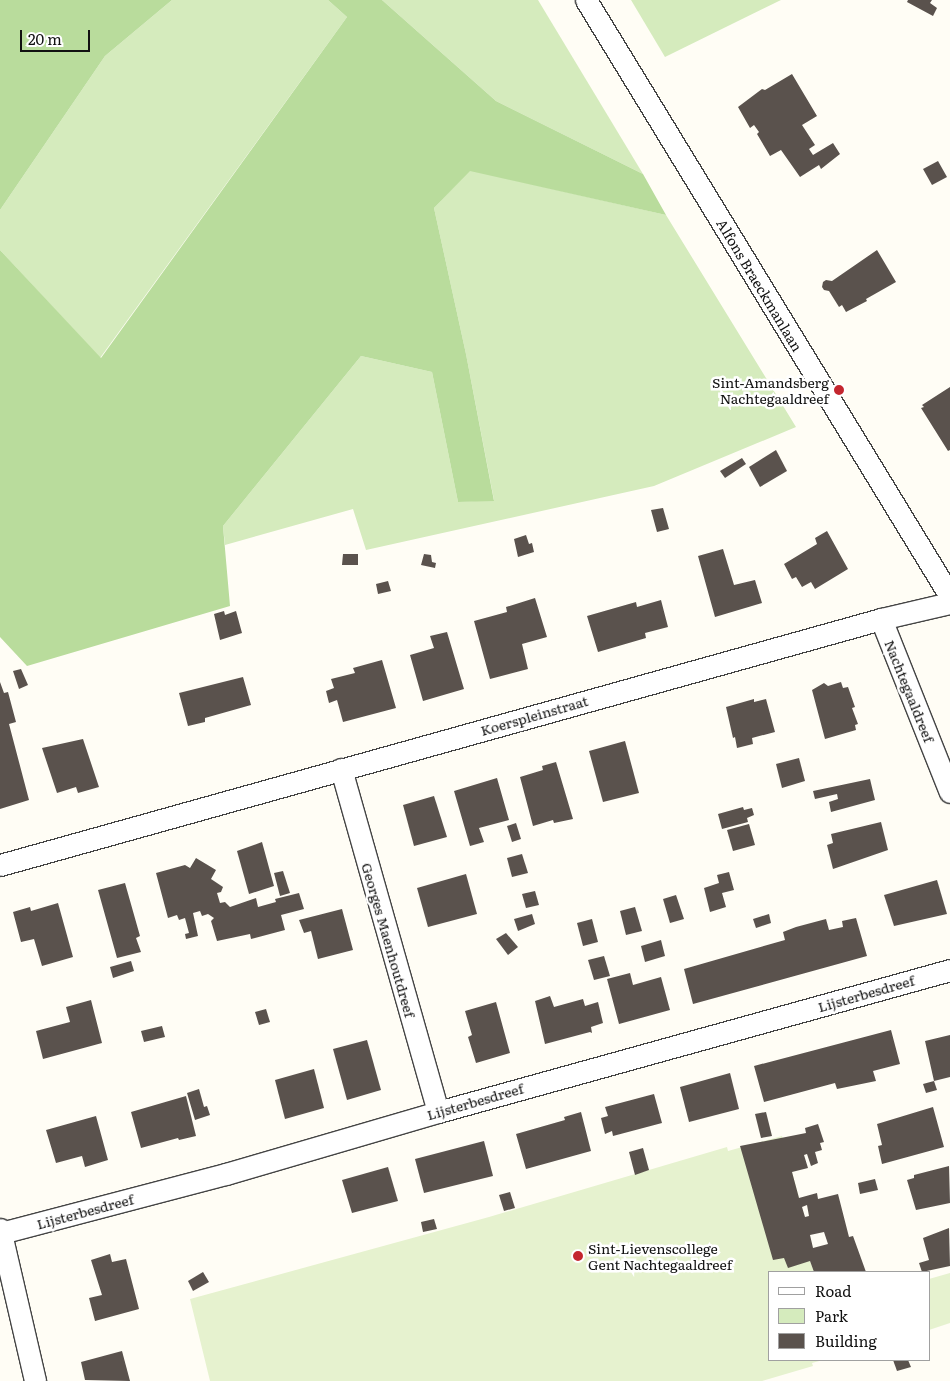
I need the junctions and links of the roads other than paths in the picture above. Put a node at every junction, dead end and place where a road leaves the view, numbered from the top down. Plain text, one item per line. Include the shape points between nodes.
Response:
1 (586, 0) edge
2 (950, 596) edge
3 (950, 603) edge
4 (881, 619) junction
5 (341, 769) junction
6 (950, 792) edge
7 (0, 866) edge
8 (950, 970) edge
9 (438, 1112) junction
10 (0, 1231) edge
11 (35, 1381) edge

1 - 2 street, Alfons Braeckmanlaan
3 - 4 street, Koerspleinstraat
4 - 5 street, Koerspleinstraat
4 - 6 street, Nachtegaaldreef
5 - 7 street, Koerspleinstraat
5 - 9 street, Georges Maenhoutdreef
8 - 9 street, Lijsterbesdreef
9 - 10 street, Lijsterbesdreef via 226,1174
10 - 11 street

